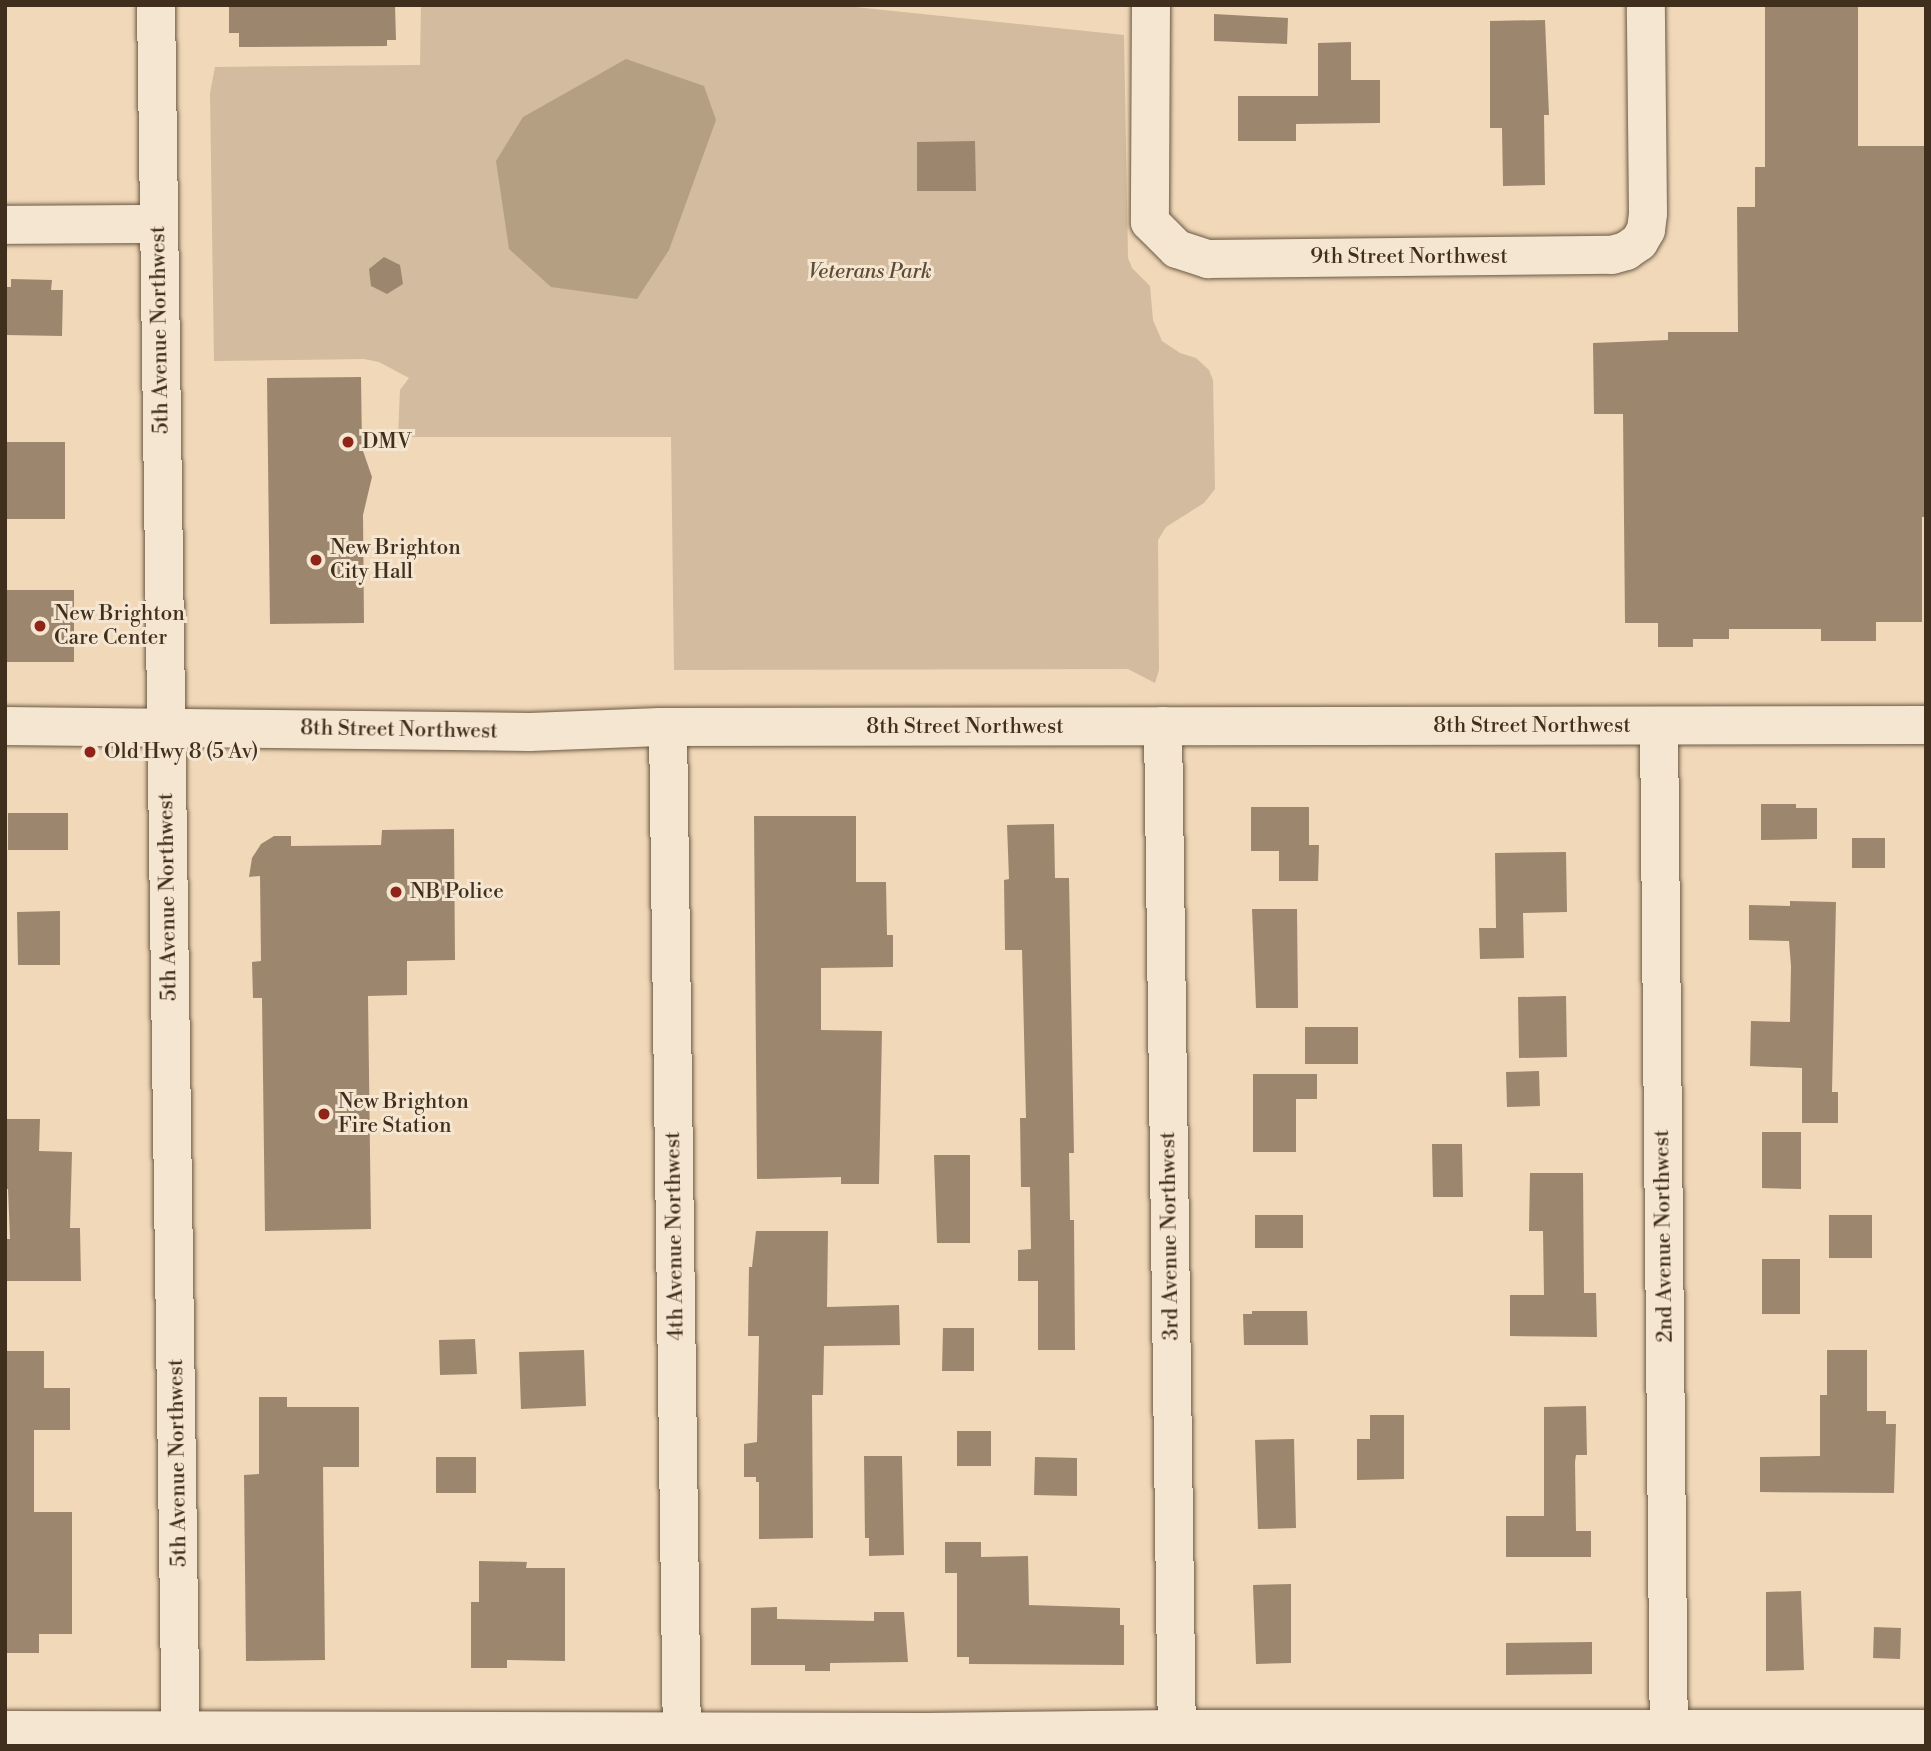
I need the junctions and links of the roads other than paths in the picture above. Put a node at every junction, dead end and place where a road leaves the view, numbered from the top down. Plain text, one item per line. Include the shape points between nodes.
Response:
1 (156, 5) edge
2 (1151, 5) edge
3 (1646, 5) edge
4 (158, 224) junction
5 (5, 225) edge
6 (1926, 725) edge
7 (5, 726) edge
8 (1163, 726) junction
9 (1659, 726) junction
10 (165, 727) junction
11 (668, 727) junction
12 (1926, 1729) edge
13 (5, 1730) edge
14 (181, 1737) edge
15 (1177, 1737) edge
16 (682, 1738) edge
17 (1669, 1738) edge

1 - 4 street, 5th Avenue Northwest
2 - 3 street, 9th Street Northwest via 1150,222 1177,249 1208,259 1612,256 1626,251 1646,230 1648,213
4 - 5 street
4 - 10 street, 5th Avenue Northwest
6 - 9 street, 8th Street Northwest
7 - 10 street, 8th Street Northwest
8 - 9 street, 8th Street Northwest
8 - 11 street, 8th Street Northwest
8 - 15 street, 3rd Avenue Northwest
9 - 17 street, 2nd Avenue Northwest
10 - 11 street, 8th Street Northwest via 530,732
10 - 14 street, 5th Avenue Northwest
11 - 16 street, 4th Avenue Northwest
12 - 17 street
13 - 14 street
14 - 16 street
15 - 16 street
15 - 17 street

